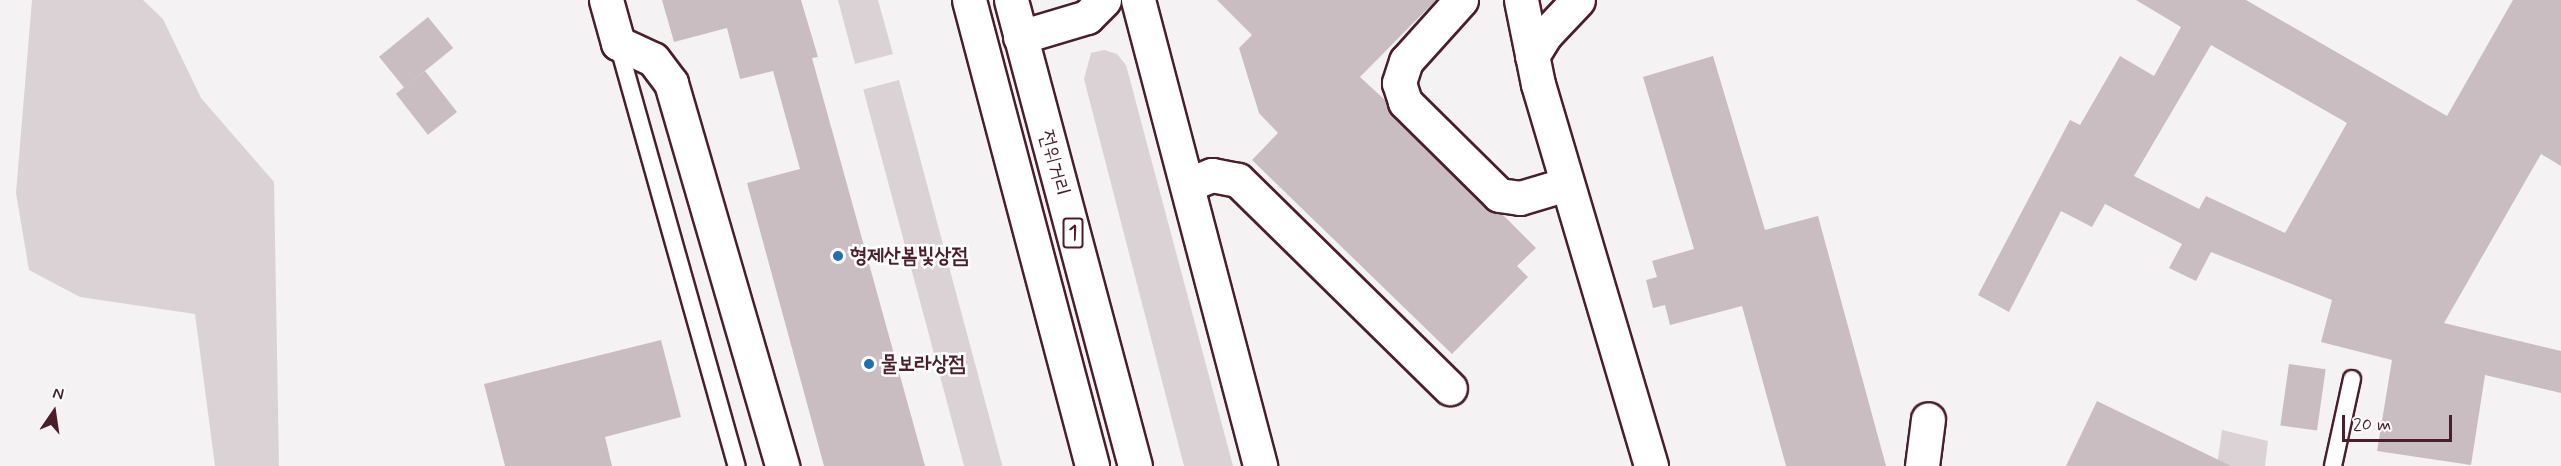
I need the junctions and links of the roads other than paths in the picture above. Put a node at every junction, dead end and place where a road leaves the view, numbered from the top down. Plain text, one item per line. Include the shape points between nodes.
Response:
1 (606, 0) edge
2 (969, 0) edge
3 (1011, 0) edge
4 (1104, 0) edge
5 (1138, 0) edge
6 (1461, 0) edge
7 (1521, 0) edge
8 (1578, 0) edge
9 (1020, 37) junction
10 (618, 43) junction
11 (1532, 56) junction
12 (1568, 184) junction
13 (1187, 185) junction
14 (2352, 380) dead end
15 (1450, 388) dead end
16 (1928, 419) dead end
17 (737, 466) edge
18 (783, 466) edge
19 (1092, 466) edge
20 (1135, 466) edge
21 (1260, 466) edge
22 (1651, 466) edge
23 (1922, 466) edge
24 (2333, 466) edge

1 - 10 street
2 - 19 street, 전위거리 / 1
3 - 9 street, 전위거리 / 1
4 - 9 street via 1087,17
5 - 13 street
6 - 12 street via 1406,61 1399,83 1405,102 1499,195 1520,198
7 - 11 street
8 - 11 street via 1545,35
9 - 20 street, 전위거리 / 1
10 - 17 lane
10 - 18 street via 652,59 671,83
11 - 12 street
12 - 22 street
13 - 15 street via 1212,175 1238,180
13 - 21 street
14 - 24 lane
16 - 23 street

